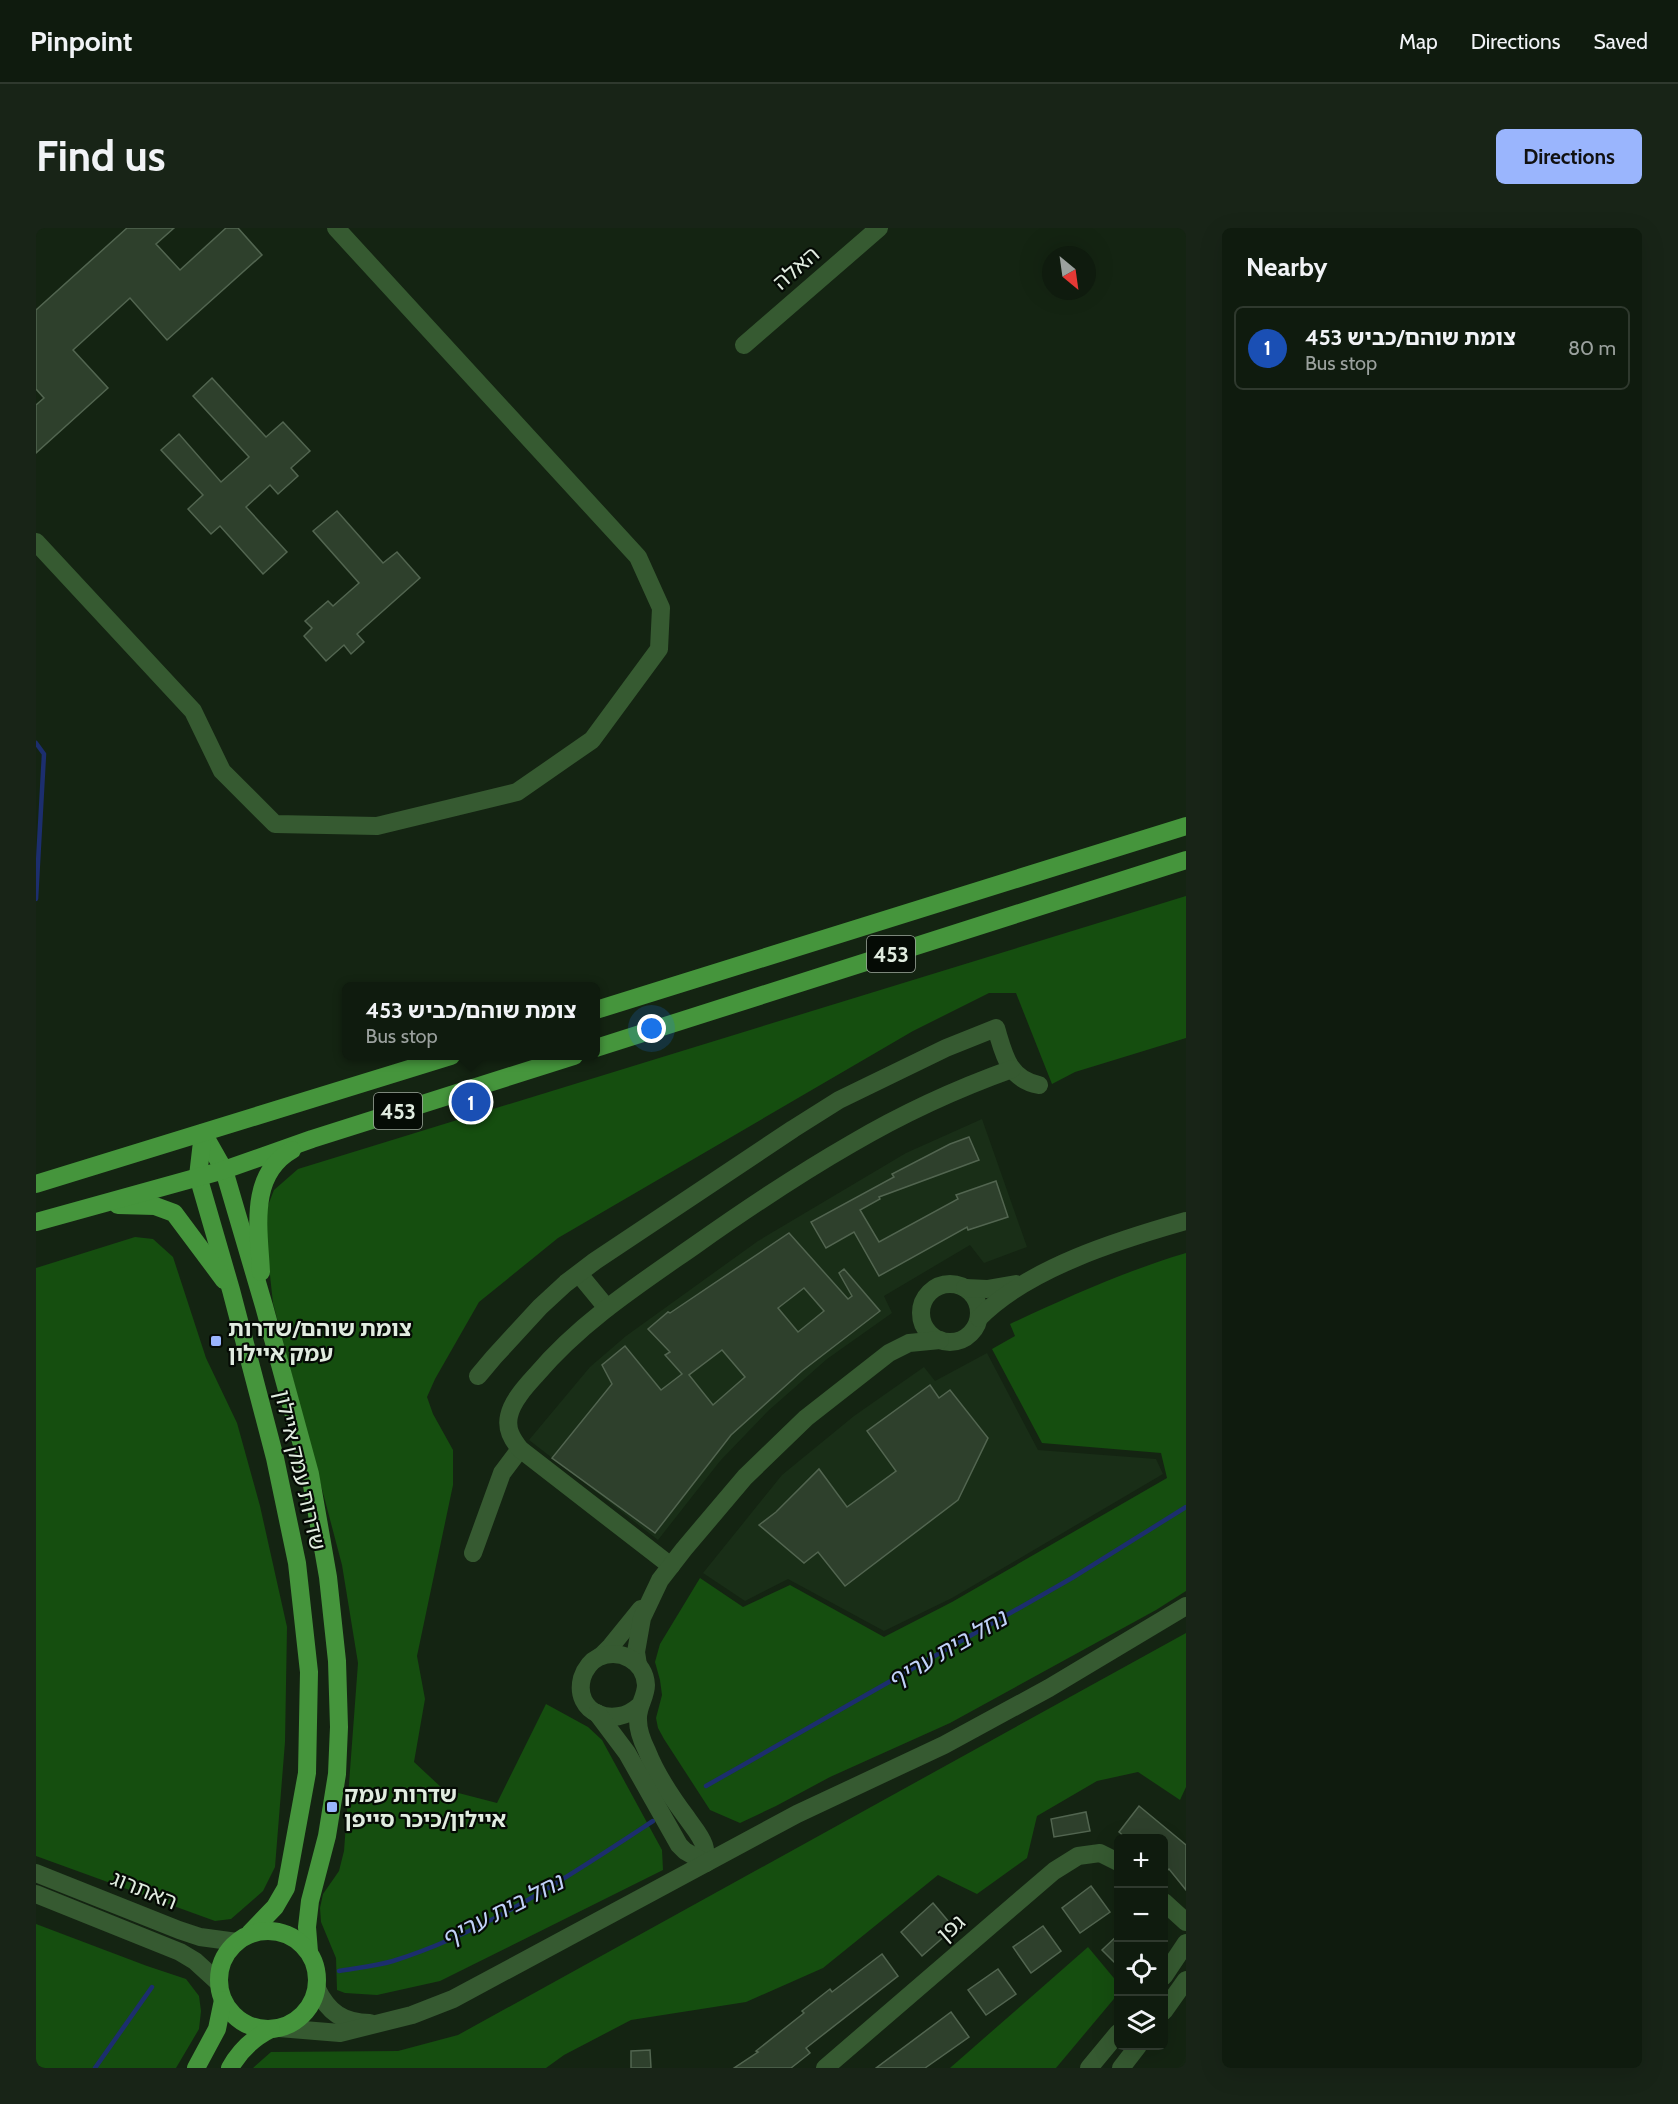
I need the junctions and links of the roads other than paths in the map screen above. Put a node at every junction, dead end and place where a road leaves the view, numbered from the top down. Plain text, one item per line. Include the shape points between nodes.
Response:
1 (336, 228) edge
2 (879, 228) edge
3 (744, 345) dead end
4 (36, 542) edge
5 (1186, 826) edge
6 (1186, 860) edge
7 (600, 1009) edge
8 (600, 1047) edge
9 (438, 1060) edge
10 (561, 1060) edge
11 (1012, 1069) junction
12 (1039, 1085) dead end
13 (203, 1133) junction
14 (312, 1139) junction
15 (224, 1170) junction
16 (198, 1176) junction
17 (36, 1184) edge
18 (92, 1206) junction
19 (1186, 1221) edge
20 (36, 1222) edge
21 (579, 1274) junction
22 (1027, 1281) junction
23 (965, 1288) junction
24 (231, 1290) junction
25 (262, 1301) junction
26 (607, 1308) junction
27 (922, 1309) junction
28 (979, 1318) junction
29 (940, 1340) junction
30 (889, 1353) junction
31 (478, 1376) dead end
32 (520, 1449) junction
33 (473, 1553) dead end
34 (671, 1566) junction
35 (650, 1599) junction
36 (1186, 1606) edge
37 (601, 1656) junction
38 (638, 1665) junction
39 (639, 1706) junction
40 (597, 1713) junction
41 (1114, 1860) edge
42 (706, 1863) junction
43 (36, 1873) edge
44 (36, 1894) edge
45 (1168, 1906) edge
46 (1186, 1922) edge
47 (244, 1938) junction
48 (1186, 1943) edge
49 (309, 1952) junction
50 (1168, 1970) edge
51 (1186, 1980) edge
52 (218, 1982) junction
53 (317, 1989) junction
54 (223, 2001) junction
55 (1168, 2005) edge
56 (386, 2021) junction
57 (275, 2029) junction
58 (1114, 2039) edge
59 (1135, 2050) edge
60 (196, 2068) edge
61 (230, 2068) edge
62 (825, 2068) edge
63 (1089, 2068) edge
64 (1121, 2068) edge

1 - 4 street via 638,557 661,608 659,649 592,740 517,792 377,826 275,824 222,771 193,711
2 - 3 street, האלה
5 - 7 main road, 453
6 - 8 main road, 453
9 - 13 main road, 453
10 - 14 main road, 453
11 - 12 street via 1019,1078
11 - 21 street via 996,1028 894,1072 793,1129
11 - 26 street via 942,1096 851,1143 758,1201
13 - 15 main road, שדרות עמק איילון
13 - 16 main road, שדרות עמק איילון
13 - 17 main road, 453
14 - 15 main road, 453
14 - 25 main road via 285,1154 264,1181 258,1212
15 - 16 main road, 453
15 - 25 main road, שדרות עמק איילון
16 - 18 main road, 453
16 - 24 main road, שדרות עמק איילון
18 - 20 main road, 453
18 - 24 main road via 155,1206 174,1213
19 - 22 street via 1080,1257
21 - 26 street
21 - 31 street via 540,1307
22 - 23 street via 987,1289
22 - 28 street
23 - 27 street via 954,1284 939,1286 926,1297
23 - 28 street via 978,1302
24 - 47 main road, שדרות עמק איילון via 275,1458 297,1563 309,1672 307,1773 286,1888 274,1907
25 - 49 main road, שדרות עמק איילון via 310,1474 328,1577 337,1661 337,1774 327,1836 310,1901
26 - 32 street via 549,1359 514,1404 508,1424
27 - 29 street via 926,1330
27 - 30 street via 909,1333
28 - 29 street via 966,1338 954,1342
29 - 30 street via 909,1343
30 - 34 street via 776,1446
32 - 33 street via 502,1473
32 - 34 street
34 - 35 street
35 - 37 street
35 - 38 street via 639,1634
36 - 42 street via 944,1745 797,1814
37 - 38 street via 624,1655
37 - 40 street via 586,1668 581,1686 587,1704
38 - 39 street via 646,1685
39 - 40 street via 618,1718
39 - 42 street via 639,1728 647,1753 698,1832
40 - 42 street via 627,1753 679,1845
41 - 62 street, גפן via 1100,1853 1077,1856 1054,1871
42 - 56 street via 453,2000
43 - 47 street, האתרוג via 200,1937
44 - 52 street, האתרוג via 180,1952 195,1960
45 - 46 street
47 - 49 main road via 267,1930 283,1932
47 - 52 main road via 223,1959
48 - 50 street
49 - 53 main road via 318,1976
51 - 55 street
52 - 54 main road
53 - 56 street via 324,2003 341,2018 367,2023
53 - 57 main road via 307,2010 290,2024
54 - 57 main road via 243,2022 259,2029
54 - 60 main road via 217,2029
56 - 57 street via 340,2033
57 - 61 main road via 256,2037
58 - 63 street
59 - 64 street

